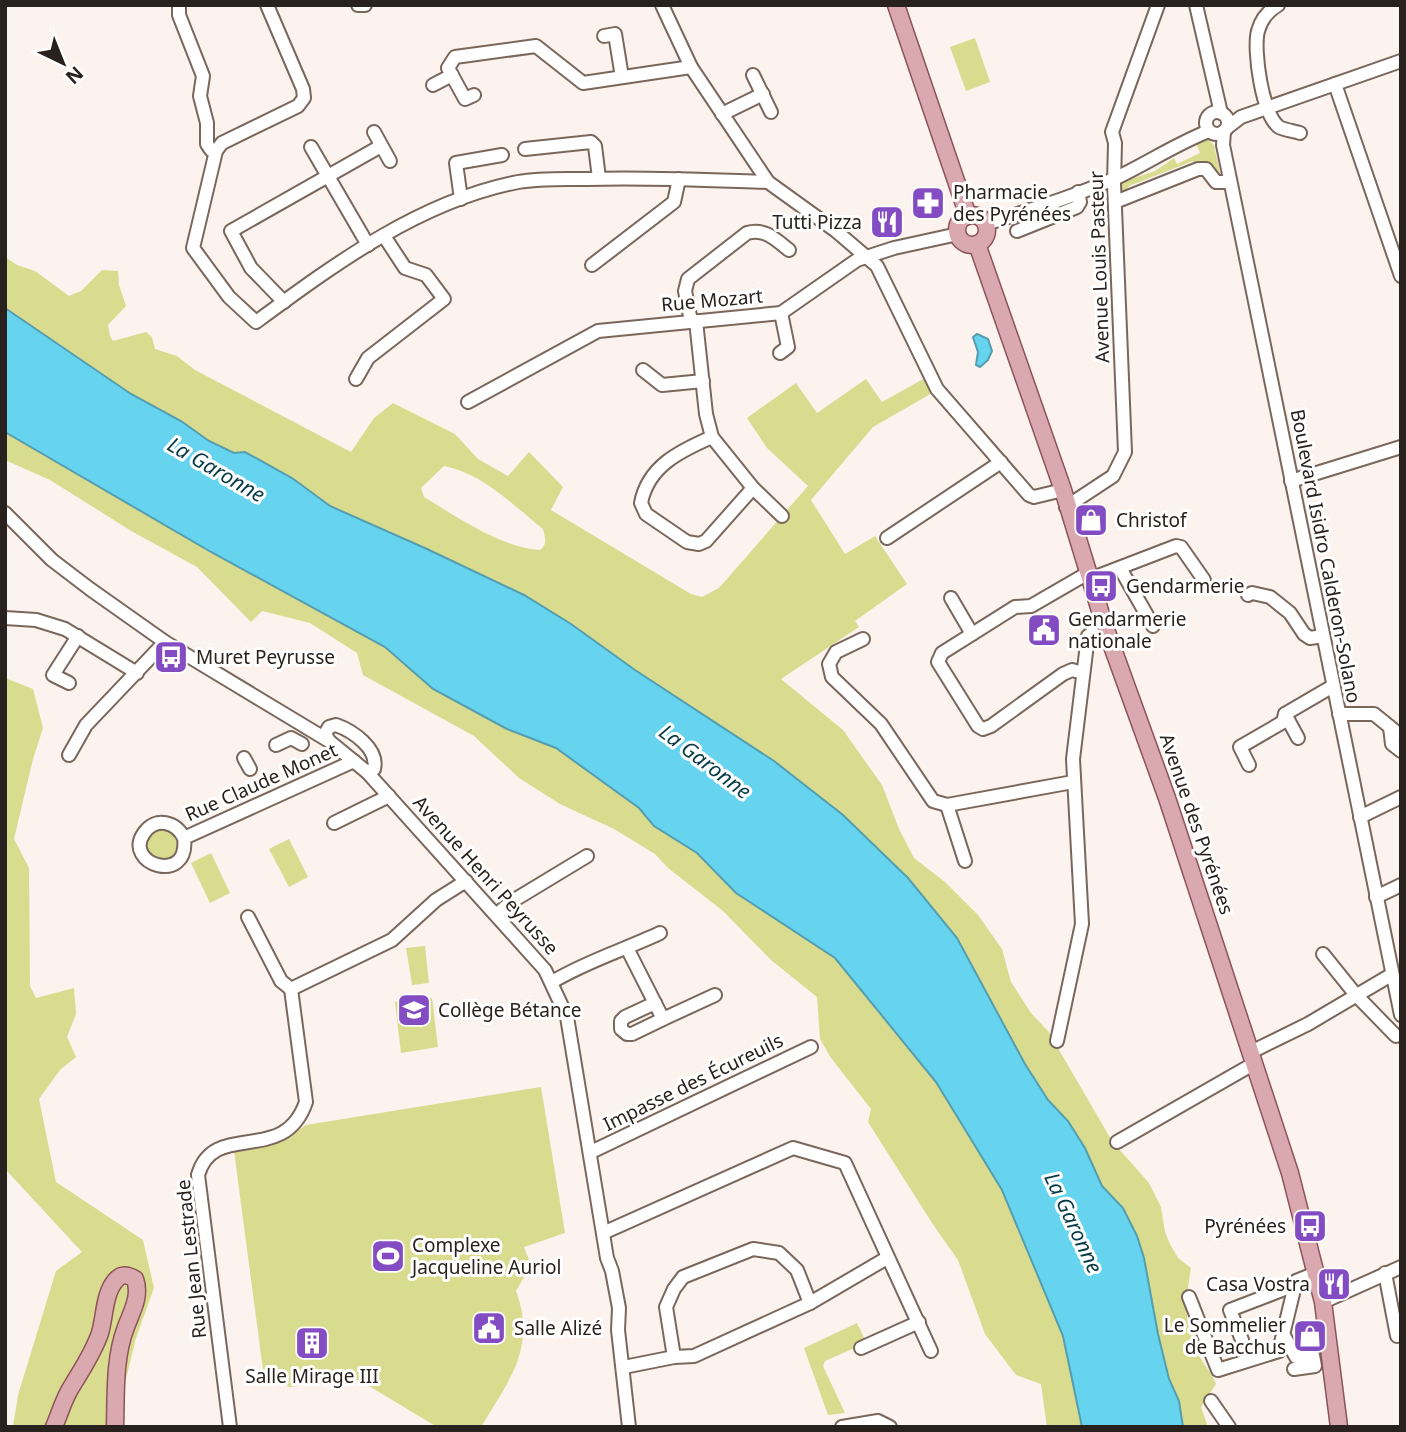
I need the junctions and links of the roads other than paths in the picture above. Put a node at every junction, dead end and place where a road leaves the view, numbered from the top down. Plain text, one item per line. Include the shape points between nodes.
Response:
1 (179, 5) edge
2 (267, 5) edge
3 (358, 5) edge
4 (365, 5) edge
5 (662, 5) edge
6 (896, 5) edge
7 (1158, 5) edge
8 (1196, 5) edge
9 (1278, 5) edge
10 (604, 36) dead end
11 (1401, 61) edge
12 (691, 67) junction
13 (452, 75) junction
14 (753, 75) dead end
15 (622, 77) junction
16 (1335, 84) junction
17 (433, 85) dead end
18 (474, 94) dead end
19 (763, 94) junction
20 (1267, 108) junction
21 (771, 112) dead end
22 (722, 114) junction
23 (1218, 126) junction
24 (374, 132) dead end
25 (1300, 133) dead end
26 (381, 146) junction
27 (311, 147) dead end
28 (525, 149) dead end
29 (216, 151) junction
30 (502, 155) dead end
31 (390, 161) dead end
32 (328, 176) junction
33 (599, 178) junction
34 (1114, 178) junction
35 (679, 179) junction
36 (768, 182) junction
37 (1230, 182) junction
38 (1077, 192) junction
39 (461, 199) junction
40 (1115, 202) junction
41 (968, 216) junction
42 (986, 224) junction
43 (1017, 231) dead end
44 (958, 234) junction
45 (384, 236) junction
46 (977, 244) junction
47 (368, 245) junction
48 (789, 250) dead end
49 (868, 257) junction
50 (1398, 259) edge
51 (592, 265) dead end
52 (1401, 276) edge
53 (284, 302) junction
54 (781, 313) junction
55 (693, 321) junction
56 (780, 353) dead end
57 (643, 370) dead end
58 (356, 379) dead end
59 (703, 382) junction
60 (468, 402) dead end
61 (712, 437) junction
62 (1401, 447) edge
63 (1001, 462) junction
64 (1291, 481) junction
65 (753, 488) junction
66 (1063, 490) junction
67 (1066, 507) junction
68 (5, 513) edge
69 (782, 516) dead end
70 (887, 538) dead end
71 (1120, 568) junction
72 (1089, 576) junction
73 (1204, 580) dead end
74 (1248, 595) dead end
75 (951, 598) dead end
76 (5, 618) edge
77 (1104, 624) junction
78 (1153, 625) dead end
79 (972, 634) junction
80 (78, 636) junction
81 (863, 639) dead end
82 (166, 642) junction
83 (1324, 642) junction
84 (1312, 651) dead end
85 (137, 673) junction
86 (1083, 673) junction
87 (69, 683) dead end
88 (1333, 686) junction
89 (1339, 714) junction
90 (1285, 715) junction
91 (1390, 727) junction
92 (312, 731) junction
93 (1401, 736) edge
94 (1298, 738) dead end
95 (329, 741) junction
96 (276, 745) dead end
97 (1401, 751) edge
98 (69, 755) dead end
99 (354, 761) junction
100 (1249, 765) dead end
101 (367, 772) junction
102 (1073, 782) junction
103 (388, 796) junction
104 (1401, 797) edge
105 (947, 805) junction
106 (1360, 817) junction
107 (334, 823) dead end
108 (184, 838) dead end
109 (587, 856) dead end
110 (965, 861) dead end
111 (466, 881) junction
112 (1401, 885) edge
113 (1376, 897) junction
114 (497, 914) junction
115 (248, 917) dead end
116 (660, 933) dead end
117 (627, 948) junction
118 (1323, 954) dead end
119 (1391, 975) junction
120 (552, 982) junction
121 (291, 989) junction
122 (715, 995) dead end
123 (1356, 995) junction
124 (655, 1003) junction
125 (1401, 1015) edge
126 (663, 1019) junction
127 (1396, 1036) dead end
128 (1057, 1041) dead end
129 (811, 1047) dead end
130 (1253, 1058) junction
131 (1117, 1142) dead end
132 (591, 1152) junction
133 (603, 1233) junction
134 (887, 1258) junction
135 (1401, 1267) edge
136 (1316, 1273) junction
137 (1385, 1273) junction
138 (1295, 1285) junction
139 (1189, 1297) dead end
140 (1323, 1302) junction
141 (810, 1303) junction
142 (919, 1322) junction
143 (1283, 1334) junction
144 (1396, 1336) dead end
145 (1242, 1340) dead end
146 (862, 1348) dead end
147 (931, 1352) dead end
148 (674, 1357) junction
149 (1331, 1358) junction
150 (1314, 1360) junction
151 (1294, 1369) dead end
152 (624, 1372) junction
153 (1211, 1401) dead end
154 (54, 1427) edge
155 (115, 1427) edge
156 (230, 1427) edge
157 (629, 1427) edge
158 (638, 1427) edge
159 (842, 1427) edge
160 (890, 1427) edge
161 (1229, 1427) edge
162 (1339, 1427) edge

1 - 29 street via 203,76 200,96 207,144
2 - 29 street via 304,98 298,106 222,143
3 - 4 street
5 - 12 street
6 - 41 main road
7 - 34 street, Avenue Louis Pasteur via 1112,132
8 - 23 street, Boulevard Isidro Calderon-Solano
9 - 20 street via 1265,16 1257,34
10 - 15 street via 615,34
11 - 16 street
12 - 15 street
12 - 22 street
13 - 15 street via 448,68 455,57 536,46 583,83
13 - 17 street
13 - 18 street via 465,99
14 - 19 street
16 - 20 street
16 - 50 street
19 - 21 street
19 - 22 street
20 - 23 street
20 - 25 street via 1279,127
22 - 36 street
23 - 34 street
23 - 37 street, Boulevard Isidro Calderon-Solano
24 - 26 street
26 - 31 street
26 - 32 street
27 - 32 street
28 - 33 street via 591,142
29 - 53 street via 193,248 229,297 256,322
30 - 39 street via 456,163
32 - 47 street
32 - 53 street via 231,231 251,268
33 - 35 street
33 - 39 street via 519,182
34 - 38 street
34 - 40 street, Avenue Louis Pasteur
35 - 36 street
35 - 51 street via 674,202
36 - 49 street
37 - 40 street via 1216,182 1206,169 1198,169
37 - 64 street, Boulevard Isidro Calderon-Solano
38 - 42 street
38 - 43 street via 1077,207
39 - 45 street
40 - 67 street, Avenue Louis Pasteur via 1125,452 1113,476
41 - 42 main road via 978,216
41 - 44 main road via 958,226
42 - 46 main road via 984,240
44 - 46 main road via 961,241
44 - 49 street, Rue Mozart
45 - 47 street
45 - 58 street via 405,268 426,275 444,299 368,358
46 - 66 main road, Avenue des Pyrénées
47 - 53 street
48 - 55 street via 770,235 757,230 747,233 688,279 685,291
49 - 54 street, Rue Mozart via 847,266
49 - 63 street via 877,266 937,389
50 - 52 street
54 - 55 street, Rue Mozart
54 - 56 street via 788,347
55 - 59 street
55 - 60 street, Rue Mozart via 598,331
57 - 59 street via 662,385
59 - 61 street
61 - 65 street
61 - 65 street via 674,454 663,465 644,488 641,503 646,514 687,542 699,544
62 - 64 street
63 - 66 street via 1029,495
63 - 70 street
64 - 83 street, Boulevard Isidro Calderon-Solano
65 - 69 street
66 - 67 main road, Avenue des Pyrénées
67 - 72 main road, Avenue des Pyrénées
68 - 82 street, Avenue Henri Peyrusse via 52,560
71 - 72 street
71 - 73 street via 1179,546
71 - 78 street
72 - 77 main road, Avenue des Pyrénées
72 - 79 street via 1031,606 1015,607
74 - 83 street via 1270,597 1290,613 1304,635
75 - 79 street
76 - 80 street via 36,620
77 - 86 street via 1088,636
77 - 130 main road, Avenue des Pyrénées
79 - 86 street via 942,653 938,662 980,728 991,726 1063,674 1072,670
80 - 85 street
80 - 87 street via 53,675
81 - 105 street via 836,652 829,664 832,677 881,724 933,802
82 - 85 street
82 - 92 street, Avenue Henri Peyrusse
83 - 84 street
83 - 88 street, Boulevard Isidro Calderon-Solano
85 - 98 street via 86,725
86 - 102 street
88 - 89 street, Boulevard Isidro Calderon-Solano
88 - 90 street
89 - 91 street via 1374,714
89 - 106 street, Boulevard Isidro Calderon-Solano
90 - 94 street
90 - 100 street via 1283,722 1240,747
91 - 93 street
91 - 97 street via 1392,744
92 - 95 street, Avenue Henri Peyrusse
92 - 96 street via 300,746 291,738
95 - 99 street, Avenue Henri Peyrusse
95 - 101 street via 325,734 337,725 356,736 376,761 374,769
99 - 101 street, Avenue Henri Peyrusse
99 - 108 street, Rue Claude Monet
101 - 103 street, Avenue Henri Peyrusse
102 - 105 street
102 - 128 street via 1082,924
103 - 107 street
103 - 111 street, Avenue Henri Peyrusse
104 - 106 street
105 - 110 street
106 - 113 street, Boulevard Isidro Calderon-Solano
109 - 114 street
111 - 114 street, Avenue Henri Peyrusse
111 - 121 street via 436,900 393,940
112 - 113 street
113 - 119 street, Boulevard Isidro Calderon-Solano
114 - 120 street, Avenue Henri Peyrusse
115 - 121 street via 281,981
116 - 117 street
117 - 120 street
117 - 124 street
118 - 123 street
119 - 123 street
119 - 125 street, Boulevard Isidro Calderon-Solano
120 - 132 street, Avenue Henri Peyrusse via 567,1017
121 - 156 street, Rue Jean Lestrade via 306,1102 299,1119 276,1137 223,1146 204,1160 198,1175
122 - 126 street
123 - 127 street
123 - 130 street
124 - 126 street
124 - 126 street via 625,1017 621,1029 632,1034
129 - 132 street, Impasse des Écureuils
130 - 131 street
130 - 136 main road, Avenue des Pyrénées
132 - 133 street, Avenue Henri Peyrusse
133 - 134 street via 793,1148 845,1163
133 - 152 street, Avenue Henri Peyrusse
134 - 141 street
134 - 142 street
135 - 137 street
136 - 138 street
136 - 140 main road, Avenue des Pyrénées
137 - 140 street
137 - 144 street
138 - 143 street
138 - 145 street via 1230,1310
139 - 143 street via 1218,1370 1279,1351
140 - 149 main road, Avenue des Pyrénées
141 - 148 street via 694,1356
141 - 148 street via 797,1270 779,1253 753,1249 683,1277 674,1289 666,1307
142 - 146 street
142 - 147 street
143 - 150 street via 1296,1357 1313,1354
148 - 152 street
149 - 150 street
149 - 162 main road, Avenue des Pyrénées
150 - 151 street via 1315,1366
152 - 157 street, Avenue Henri Peyrusse
152 - 158 street, Avenue Henri Peyrusse
153 - 161 street
154 - 155 main road via 100,1333 110,1291 122,1275 129,1275 135,1279 138,1296 118,1359
159 - 160 street via 878,1421

